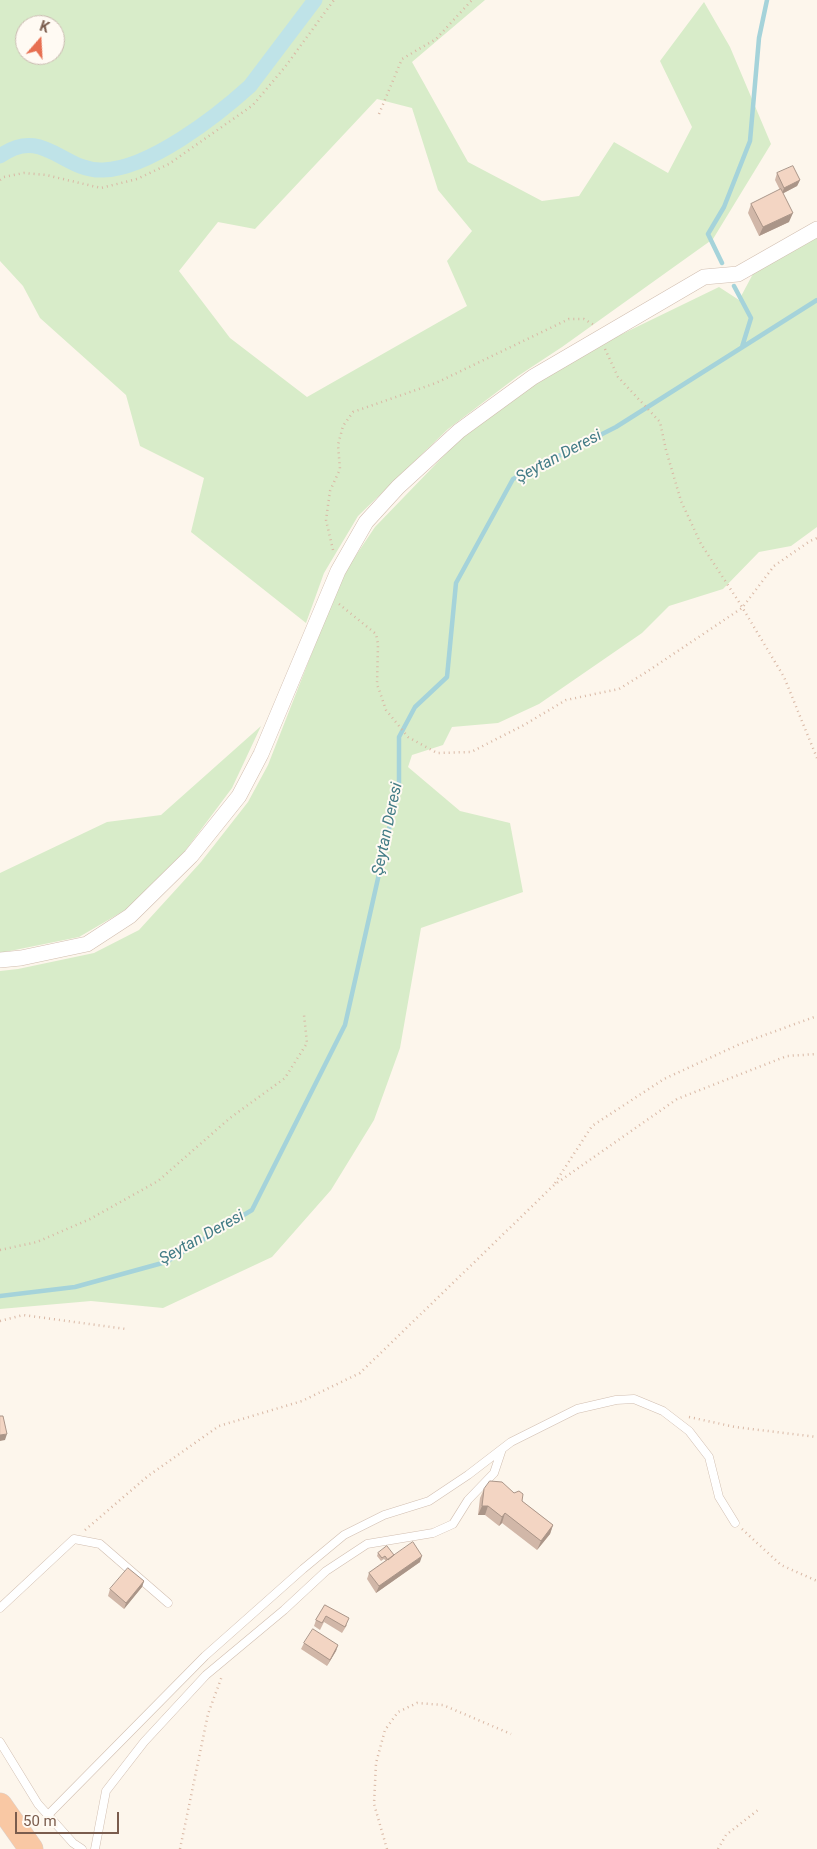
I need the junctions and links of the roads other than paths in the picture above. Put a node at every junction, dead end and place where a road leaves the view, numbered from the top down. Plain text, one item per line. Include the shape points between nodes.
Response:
1 (817, 229) edge
2 (0, 960) edge
3 (503, 1448) junction
4 (735, 1523) road end
5 (168, 1603) dead end
6 (0, 1608) edge
7 (0, 1742) edge
8 (0, 1805) edge
9 (48, 1815) junction
10 (31, 1849) edge
11 (82, 1849) edge
12 (95, 1849) edge

1 - 2 street via 738,274 704,277 533,377 459,431 398,487 366,522 338,571 261,754 239,796 191,856 130,916 88,944
3 - 4 lane via 577,1409 634,1398 663,1410 688,1431 709,1457 719,1497
3 - 9 lane via 429,1501 384,1515 344,1535 303,1568 205,1656
3 - 12 lane via 494,1473 468,1500 453,1524 433,1533 367,1544 326,1571 206,1675 144,1742 106,1791
5 - 6 lane via 100,1544 74,1539
7 - 9 lane
8 - 10 highway
9 - 11 lane

